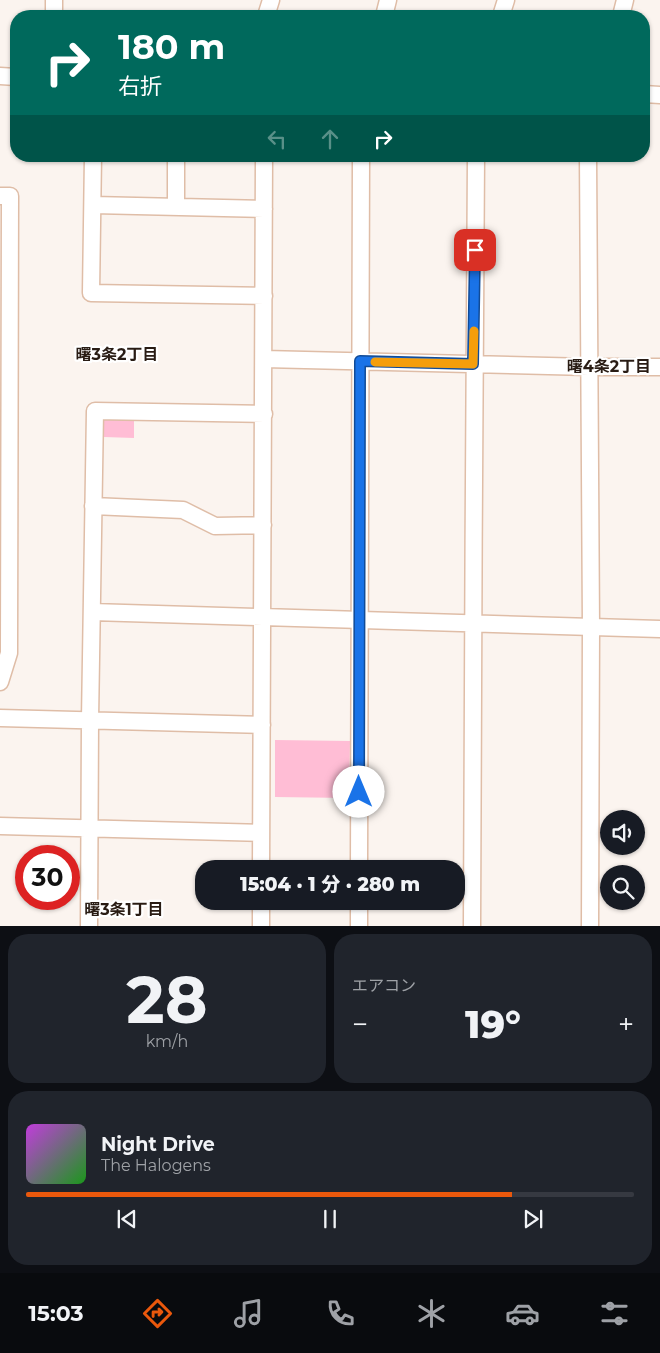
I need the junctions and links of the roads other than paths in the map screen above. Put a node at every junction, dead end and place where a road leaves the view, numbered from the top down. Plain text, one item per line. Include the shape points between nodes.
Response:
1 (93, 162) edge
2 (176, 162) edge
3 (264, 162) edge
4 (361, 162) edge
5 (476, 162) edge
6 (588, 162) edge
7 (0, 196) edge
8 (93, 205) junction
9 (176, 207) junction
10 (264, 209) junction
11 (264, 296) junction
12 (264, 359) junction
13 (360, 361) junction
14 (473, 364) junction
15 (660, 367) edge
16 (589, 368) junction
17 (5, 401) edge
18 (264, 414) junction
19 (93, 506) junction
20 (263, 525) junction
21 (5, 610) edge
22 (92, 612) junction
23 (263, 617) junction
24 (360, 620) junction
25 (474, 624) junction
26 (591, 627) junction
27 (660, 629) edge
28 (0, 682) edge
29 (0, 718) edge
30 (90, 720) junction
31 (262, 725) junction
32 (0, 826) edge
33 (89, 829) junction
34 (261, 833) junction
35 (261, 860) edge
36 (359, 860) edge
37 (261, 910) edge
38 (359, 910) edge
39 (88, 926) edge
40 (261, 926) edge
41 (359, 926) edge
42 (472, 926) edge
43 (590, 926) edge

1 - 8 street
2 - 9 street
3 - 10 street
4 - 13 street
5 - 14 street
6 - 16 street
7 - 17 street via 10,196
8 - 9 street
8 - 11 street via 91,294
9 - 10 street
10 - 11 street
11 - 12 street
12 - 13 street
12 - 18 street
13 - 14 street
13 - 24 street
14 - 16 street
14 - 25 street
15 - 16 street
16 - 26 street
17 - 21 street
18 - 19 street via 95,411
18 - 20 street
19 - 20 street via 183,510 215,526
19 - 22 street
20 - 23 street
21 - 28 street via 9,654
22 - 23 street
22 - 30 street
23 - 24 street
23 - 31 street
24 - 25 street
24 - 36 street
25 - 26 street
25 - 42 street
26 - 27 street
26 - 43 street
29 - 30 street
30 - 31 street
30 - 33 street
31 - 34 street
32 - 33 street
33 - 34 street
33 - 39 street
34 - 35 street
37 - 40 street
38 - 41 street

